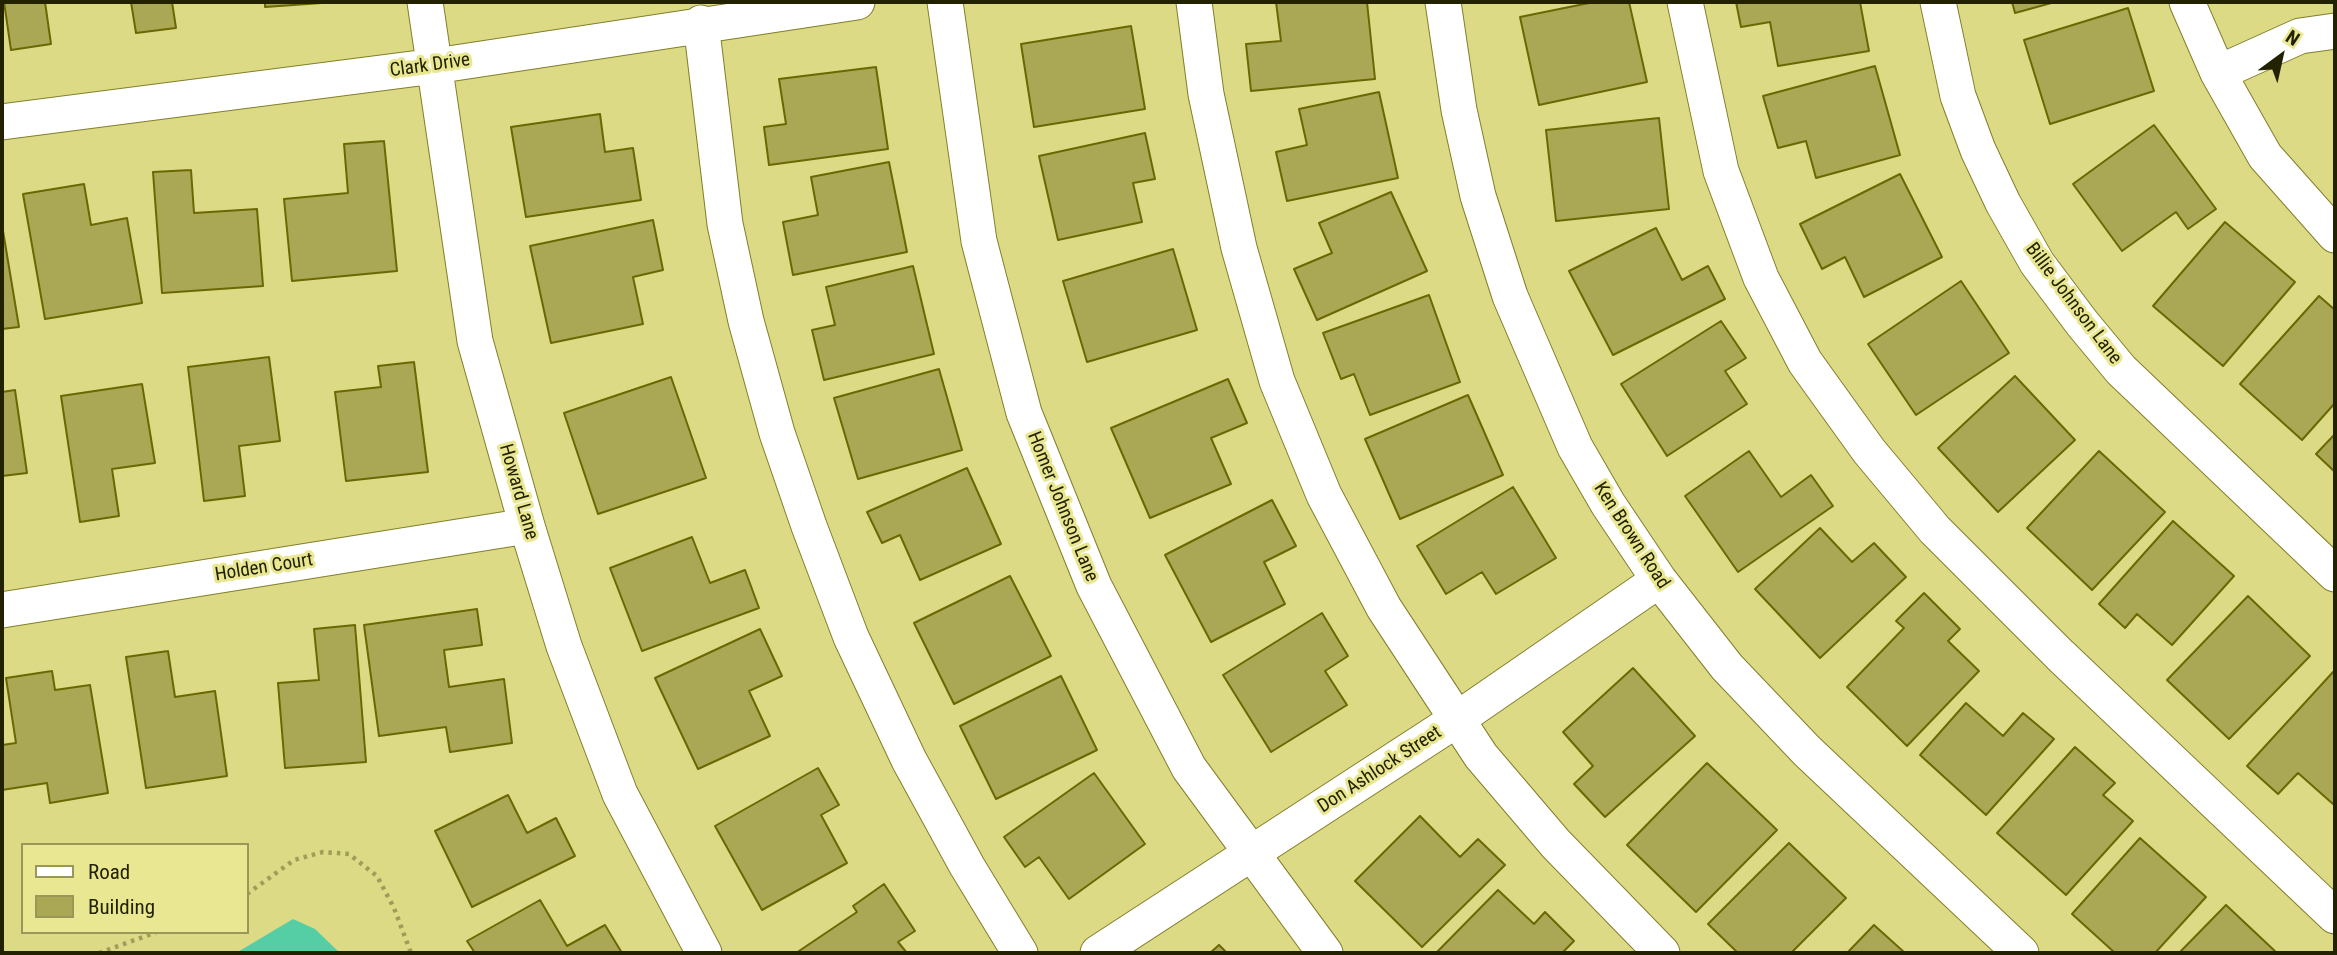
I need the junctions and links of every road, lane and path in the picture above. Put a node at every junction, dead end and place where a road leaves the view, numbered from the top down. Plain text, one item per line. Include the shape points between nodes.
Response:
1 (425, 2) edge
2 (857, 2) edge
3 (946, 2) edge
4 (1194, 2) edge
5 (1443, 2) edge
6 (1685, 2) edge
7 (1938, 2) edge
8 (2187, 2) edge
9 (701, 23) junction
10 (2335, 32) edge
11 (435, 66) junction
12 (2218, 73) junction
13 (2, 122) edge
14 (2335, 235) edge
15 (527, 526) junction
16 (2335, 574) edge
17 (1659, 580) junction
18 (2, 610) edge
19 (1456, 720) junction
20 (1251, 855) junction
21 (248, 893) edge
22 (2335, 916) edge
23 (151, 934) edge
24 (99, 953) edge
25 (411, 953) edge
26 (705, 953) edge
27 (1020, 953) edge
28 (1098, 953) edge
29 (1325, 953) edge
30 (1662, 953) edge
31 (2021, 953) edge

1 - 11 street, Howard Lane
2 - 9 street, Clark Drive
3 - 20 street, Homer Johnson Lane via 979,241 1024,413 1094,586 1189,768
4 - 19 street via 1223,181 1277,381 1324,495 1384,608
5 - 17 street, Ken Brown Road via 1478,196 1510,296 1575,447
6 - 22 street via 1721,172 1761,278 1805,362 1868,451 1935,530
7 - 16 street, Billie Johnson Lane via 1958,96 1978,150 2037,263 2122,370
8 - 12 street
9 - 11 street, Clark Drive
9 - 27 street via 725,223 777,433 851,637 909,760
10 - 12 street via 2300,36
11 - 13 street, Clark Drive
11 - 15 street, Howard Lane via 475,341
12 - 14 street via 2265,156
15 - 18 street, Holden Court
15 - 26 street, Howard Lane via 564,646 620,794
17 - 19 street, Don Ashlock Street
17 - 31 street, Ken Brown Road via 1767,711
19 - 20 street, Don Ashlock Street
19 - 30 street via 1556,844
20 - 28 street, Don Ashlock Street
20 - 29 street, Homer Johnson Lane
21 - 25 path via 294,860 323,852 349,854 377,876
23 - 24 path

